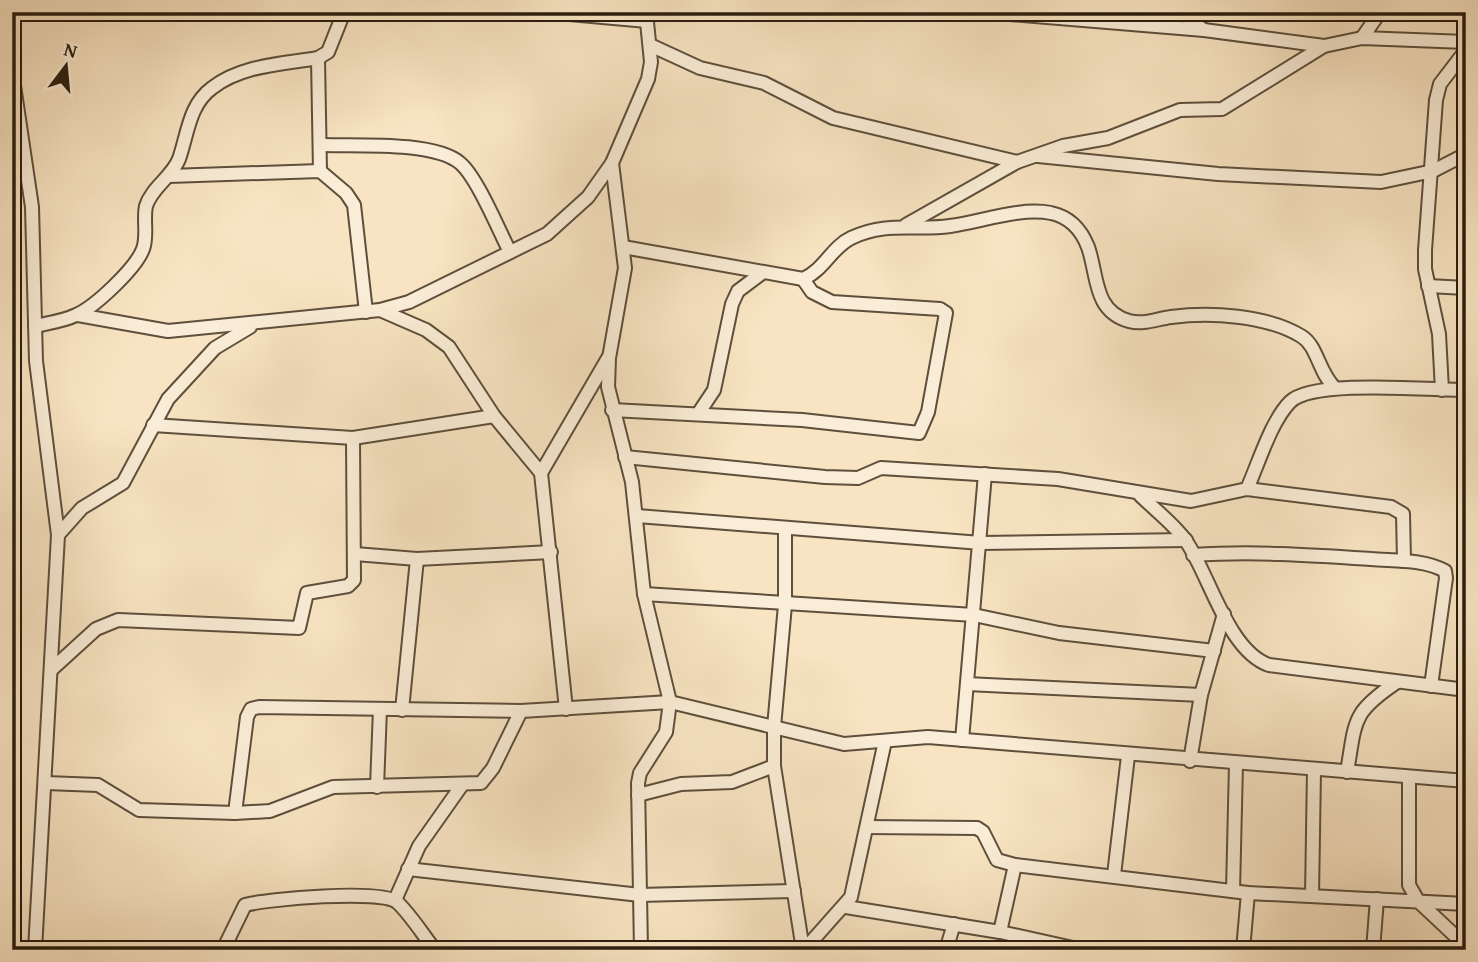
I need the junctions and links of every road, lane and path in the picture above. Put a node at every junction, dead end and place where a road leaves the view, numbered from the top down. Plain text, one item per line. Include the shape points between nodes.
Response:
1 (344, 12) edge
2 (547, 12) edge
3 (986, 12) edge
4 (1179, 12) edge
5 (1380, 12) edge
6 (646, 17) edge
7 (1204, 30) junction
8 (1362, 38) junction
9 (1466, 42) edge
10 (650, 45) junction
11 (1324, 47) junction
12 (1466, 50) edge
13 (318, 58) junction
14 (12, 72) edge
15 (321, 145) junction
16 (1466, 154) edge
17 (1034, 156) junction
18 (1017, 162) junction
19 (612, 163) junction
20 (320, 171) junction
21 (1433, 171) junction
22 (169, 176) junction
23 (905, 225) junction
24 (623, 247) junction
25 (510, 252) junction
26 (762, 273) junction
27 (803, 279) junction
28 (1428, 286) junction
29 (1466, 288) edge
30 (380, 310) junction
31 (366, 312) junction
32 (78, 315) junction
33 (257, 324) junction
34 (35, 326) junction
35 (609, 358) junction
36 (1335, 388) junction
37 (1442, 390) junction
38 (1466, 390) edge
39 (612, 410) junction
40 (698, 414) junction
41 (494, 415) junction
42 (153, 425) junction
43 (354, 438) junction
44 (625, 457) junction
45 (541, 473) junction
46 (985, 474) junction
47 (1247, 489) junction
48 (1140, 495) junction
49 (637, 516) junction
50 (785, 528) junction
51 (58, 536) junction
52 (1186, 540) junction
53 (981, 543) junction
54 (551, 552) junction
55 (355, 554) junction
56 (1194, 555) junction
57 (417, 559) junction
58 (1404, 561) junction
59 (644, 594) junction
60 (785, 605) junction
61 (1224, 614) junction
62 (974, 615) junction
63 (1214, 651) junction
64 (51, 670) junction
65 (1397, 682) junction
66 (967, 684) junction
67 (1432, 686) junction
68 (1466, 690) edge
69 (1202, 695) junction
70 (670, 702) junction
71 (380, 709) junction
72 (566, 709) junction
73 (402, 710) junction
74 (521, 711) junction
75 (774, 727) junction
76 (962, 740) junction
77 (885, 741) junction
78 (1128, 756) junction
79 (1189, 761) junction
80 (1236, 764) junction
81 (775, 766) junction
82 (1314, 770) junction
83 (1348, 772) junction
84 (1409, 777) junction
85 (1466, 781) edge
86 (46, 783) junction
87 (462, 785) junction
88 (377, 787) junction
89 (638, 795) junction
90 (235, 813) junction
91 (867, 827) junction
92 (1015, 865) junction
93 (408, 869) junction
94 (1114, 876) junction
95 (794, 891) junction
96 (1233, 891) junction
97 (1248, 892) junction
98 (640, 895) junction
99 (1312, 896) junction
100 (1377, 899) junction
101 (396, 900) junction
102 (1418, 901) junction
103 (1466, 904) edge
104 (846, 906) junction
105 (954, 924) junction
106 (1000, 932) junction
107 (1466, 946) edge
108 (35, 950) edge
109 (223, 950) edge
110 (435, 950) edge
111 (641, 950) edge
112 (804, 950) edge
113 (946, 950) edge
114 (1082, 950) edge
115 (1243, 950) edge
116 (1373, 950) edge

1 - 13 street via 334,43
2 - 6 street
3 - 7 street
4 - 7 street
5 - 8 street
6 - 10 street
7 - 11 street
8 - 9 street
8 - 11 street
10 - 18 street via 700,68 764,83 834,118
10 - 19 street via 648,79
11 - 17 street via 1222,110 1180,110 1108,138
12 - 21 street via 1440,84
13 - 15 street
13 - 22 street via 237,73 213,87 193,111
14 - 34 street via 32,207
15 - 20 street
15 - 25 street via 418,149 448,156 469,173
16 - 21 street
17 - 18 street
17 - 21 street via 1218,174 1381,182
18 - 23 street
19 - 24 street
19 - 25 street via 573,213 547,234
20 - 22 street
20 - 31 street via 354,205
21 - 28 street via 1425,250
22 - 32 street via 146,207 145,246 138,259
23 - 27 street via 848,239 824,266
23 - 36 street via 948,226 1033,212 1067,218 1079,229 1098,294 1110,311 1140,323 1193,315 1266,323 1308,342 1321,373
24 - 26 street
24 - 35 street via 622,290
25 - 30 street via 409,302
26 - 27 street
26 - 40 street via 735,297 713,390
27 - 40 street via 812,292 832,302 946,313 928,412 919,433
28 - 29 street
28 - 37 street via 1439,334
30 - 31 street
30 - 41 street via 426,330 450,347
31 - 33 street
32 - 33 street via 168,331
32 - 34 street
33 - 42 street via 215,348 168,399
34 - 51 street via 40,404
35 - 39 street
35 - 45 street
36 - 37 street
36 - 47 street via 1297,396 1287,405
37 - 38 street
39 - 40 street
39 - 44 street
41 - 43 street
41 - 45 street
42 - 43 street
42 - 51 street via 123,483 82,508
43 - 55 street
44 - 46 street via 825,477 858,478 881,468
44 - 49 street
45 - 54 street
46 - 48 street via 1058,479
46 - 53 street
47 - 48 street via 1199,501
47 - 58 street via 1399,509 1403,514
48 - 52 street
49 - 50 street
49 - 59 street
50 - 53 street
50 - 60 street
51 - 64 street
52 - 53 street
52 - 56 street
53 - 62 street
54 - 57 street
54 - 72 street
55 - 57 street
55 - 64 street via 352,584 307,593 299,628 118,620 96,629
56 - 58 street via 1263,551
56 - 61 street
57 - 73 street
58 - 67 street via 1445,571
59 - 60 street
59 - 70 street
60 - 62 street
60 - 75 street
61 - 63 street
61 - 65 street via 1256,661
62 - 63 street via 1059,633
62 - 66 street
63 - 69 street
64 - 86 street
65 - 67 street
65 - 83 street via 1360,710
66 - 69 street
66 - 76 street
67 - 68 street
69 - 79 street
70 - 72 street
70 - 75 street
70 - 89 street via 666,732 640,773
71 - 73 street
71 - 88 street
71 - 90 street via 251,709
72 - 74 street
73 - 74 street
74 - 87 street via 487,777 481,783
75 - 77 street via 844,744
75 - 81 street
76 - 77 street via 907,737
76 - 78 street
77 - 91 street
78 - 79 street
78 - 94 street
79 - 80 street
80 - 82 street
80 - 96 street
81 - 89 street via 732,782 681,784
81 - 95 street
82 - 83 street
82 - 99 street
83 - 84 street
84 - 85 street
84 - 102 street via 1407,874
86 - 90 street via 98,785 139,810
86 - 108 street
87 - 88 street
87 - 93 street
88 - 90 street via 333,788 270,811
89 - 98 street
91 - 92 street via 977,828 997,860
91 - 104 street
92 - 94 street
92 - 106 street
93 - 98 street
93 - 101 street
94 - 96 street
95 - 98 street
95 - 112 street
96 - 97 street
97 - 99 street
97 - 115 street
98 - 111 street
99 - 100 street
100 - 102 street
100 - 116 street
101 - 109 street via 343,895 244,905
101 - 110 street
102 - 103 street
102 - 107 street
104 - 105 street
104 - 112 street
105 - 106 street
105 - 113 street
106 - 114 street

